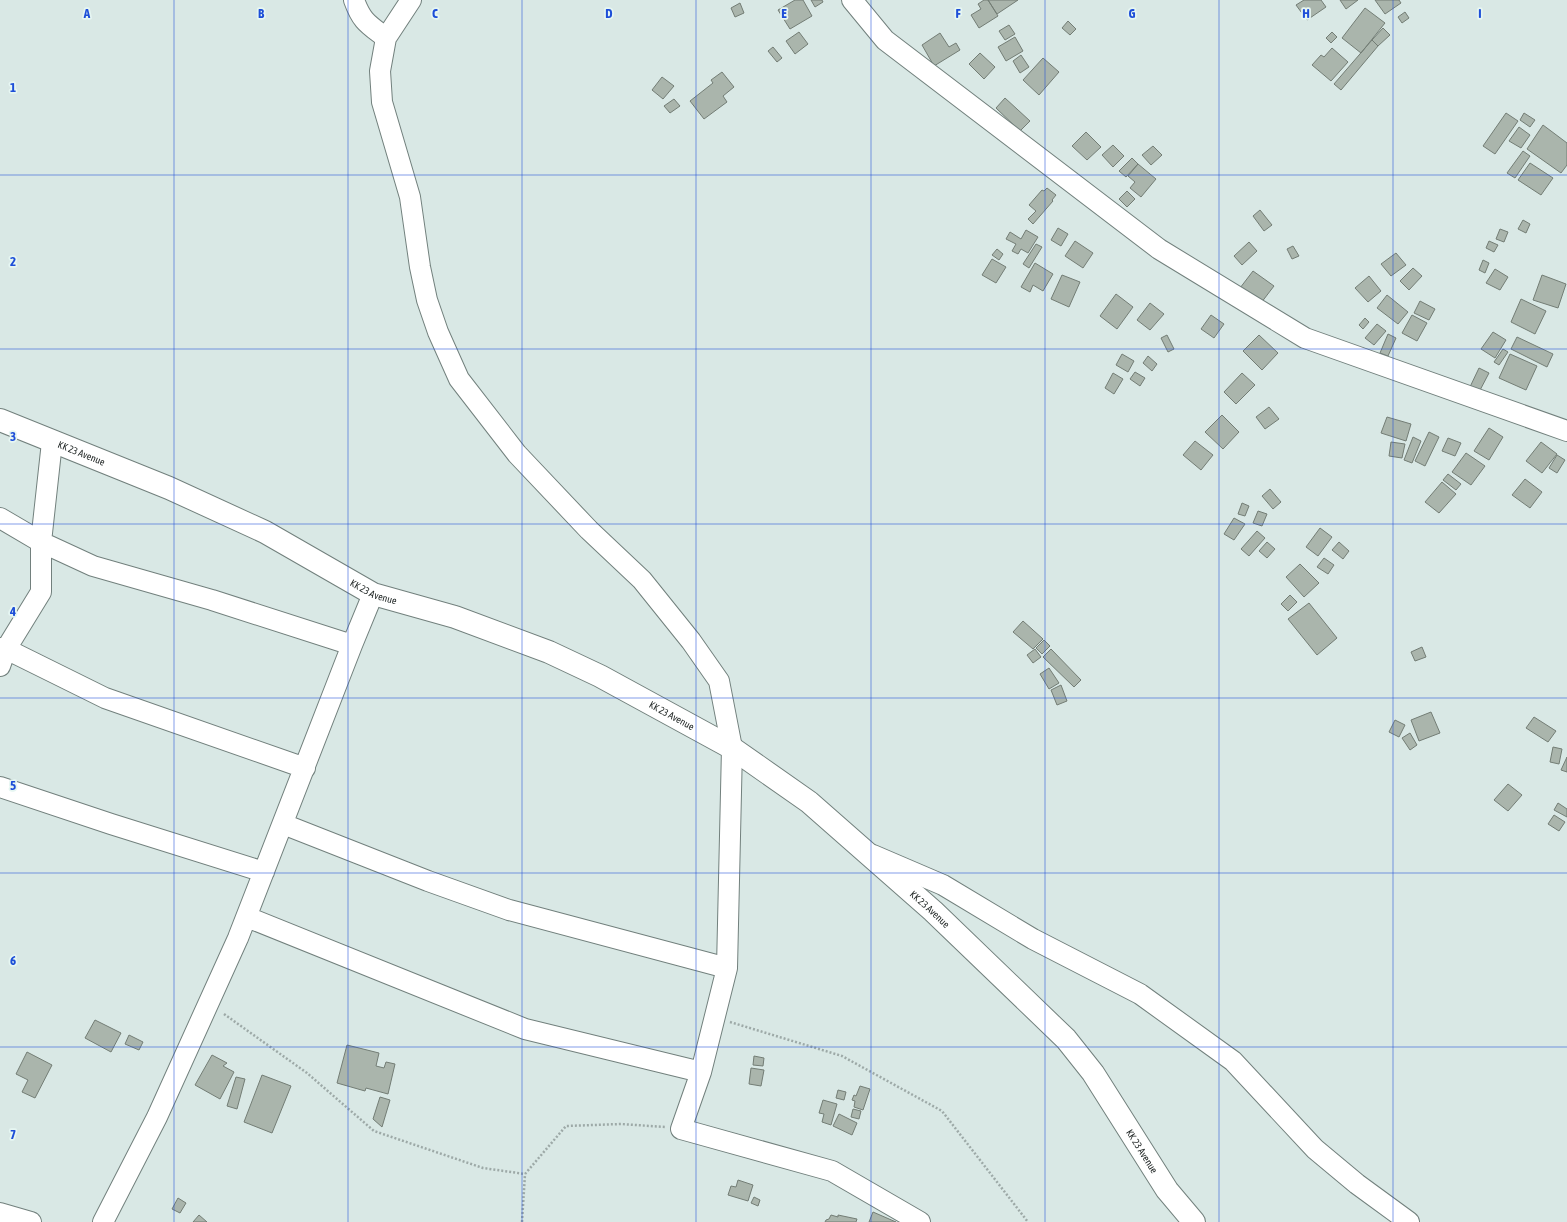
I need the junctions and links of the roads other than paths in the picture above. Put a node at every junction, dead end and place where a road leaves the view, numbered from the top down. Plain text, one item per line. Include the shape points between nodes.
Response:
1 (354, 0) edge
2 (411, 0) edge
3 (852, 0) edge
4 (386, 38) junction
5 (0, 420) edge
6 (1567, 431) edge
7 (52, 442) junction
8 (0, 518) edge
9 (41, 542) junction
10 (374, 594) junction
11 (352, 645) junction
12 (2, 655) edge
13 (732, 748) junction
14 (304, 768) junction
15 (0, 787) edge
16 (283, 824) junction
17 (864, 851) junction
18 (264, 872) junction
19 (247, 917) junction
20 (727, 968) junction
21 (701, 1072) junction
22 (0, 1214) edge
23 (31, 1222) edge
24 (103, 1222) edge
25 (920, 1222) edge
26 (1194, 1222) edge
27 (1409, 1222) edge

1 - 4 street via 364,21
2 - 4 street
3 - 6 street via 885,40 1159,249 1305,338
4 - 13 street via 380,72 382,102 410,197 427,300 459,379 517,454 589,530 642,580 691,641 719,681
5 - 7 main road, KK 23 Avenue
7 - 9 street
7 - 10 main road, KK 23 Avenue via 169,488 265,532
8 - 9 street
9 - 11 street via 94,566 212,600
9 - 12 street via 41,592
10 - 11 street
10 - 13 main road, KK 23 Avenue via 455,617 549,652 600,676
11 - 14 street
12 - 14 street via 105,698
13 - 17 main road, KK 23 Avenue via 808,802
13 - 20 street
14 - 16 street
15 - 18 street
16 - 18 street
16 - 20 street via 509,910
17 - 26 main road, KK 23 Avenue via 933,911 1066,1040 1093,1073 1167,1190
17 - 27 street via 943,885 1033,939 1140,994 1233,1061 1315,1149
18 - 19 street
19 - 21 street via 525,1029
19 - 24 street via 157,1116
20 - 21 street
21 - 25 street via 681,1128 832,1171
22 - 23 street

